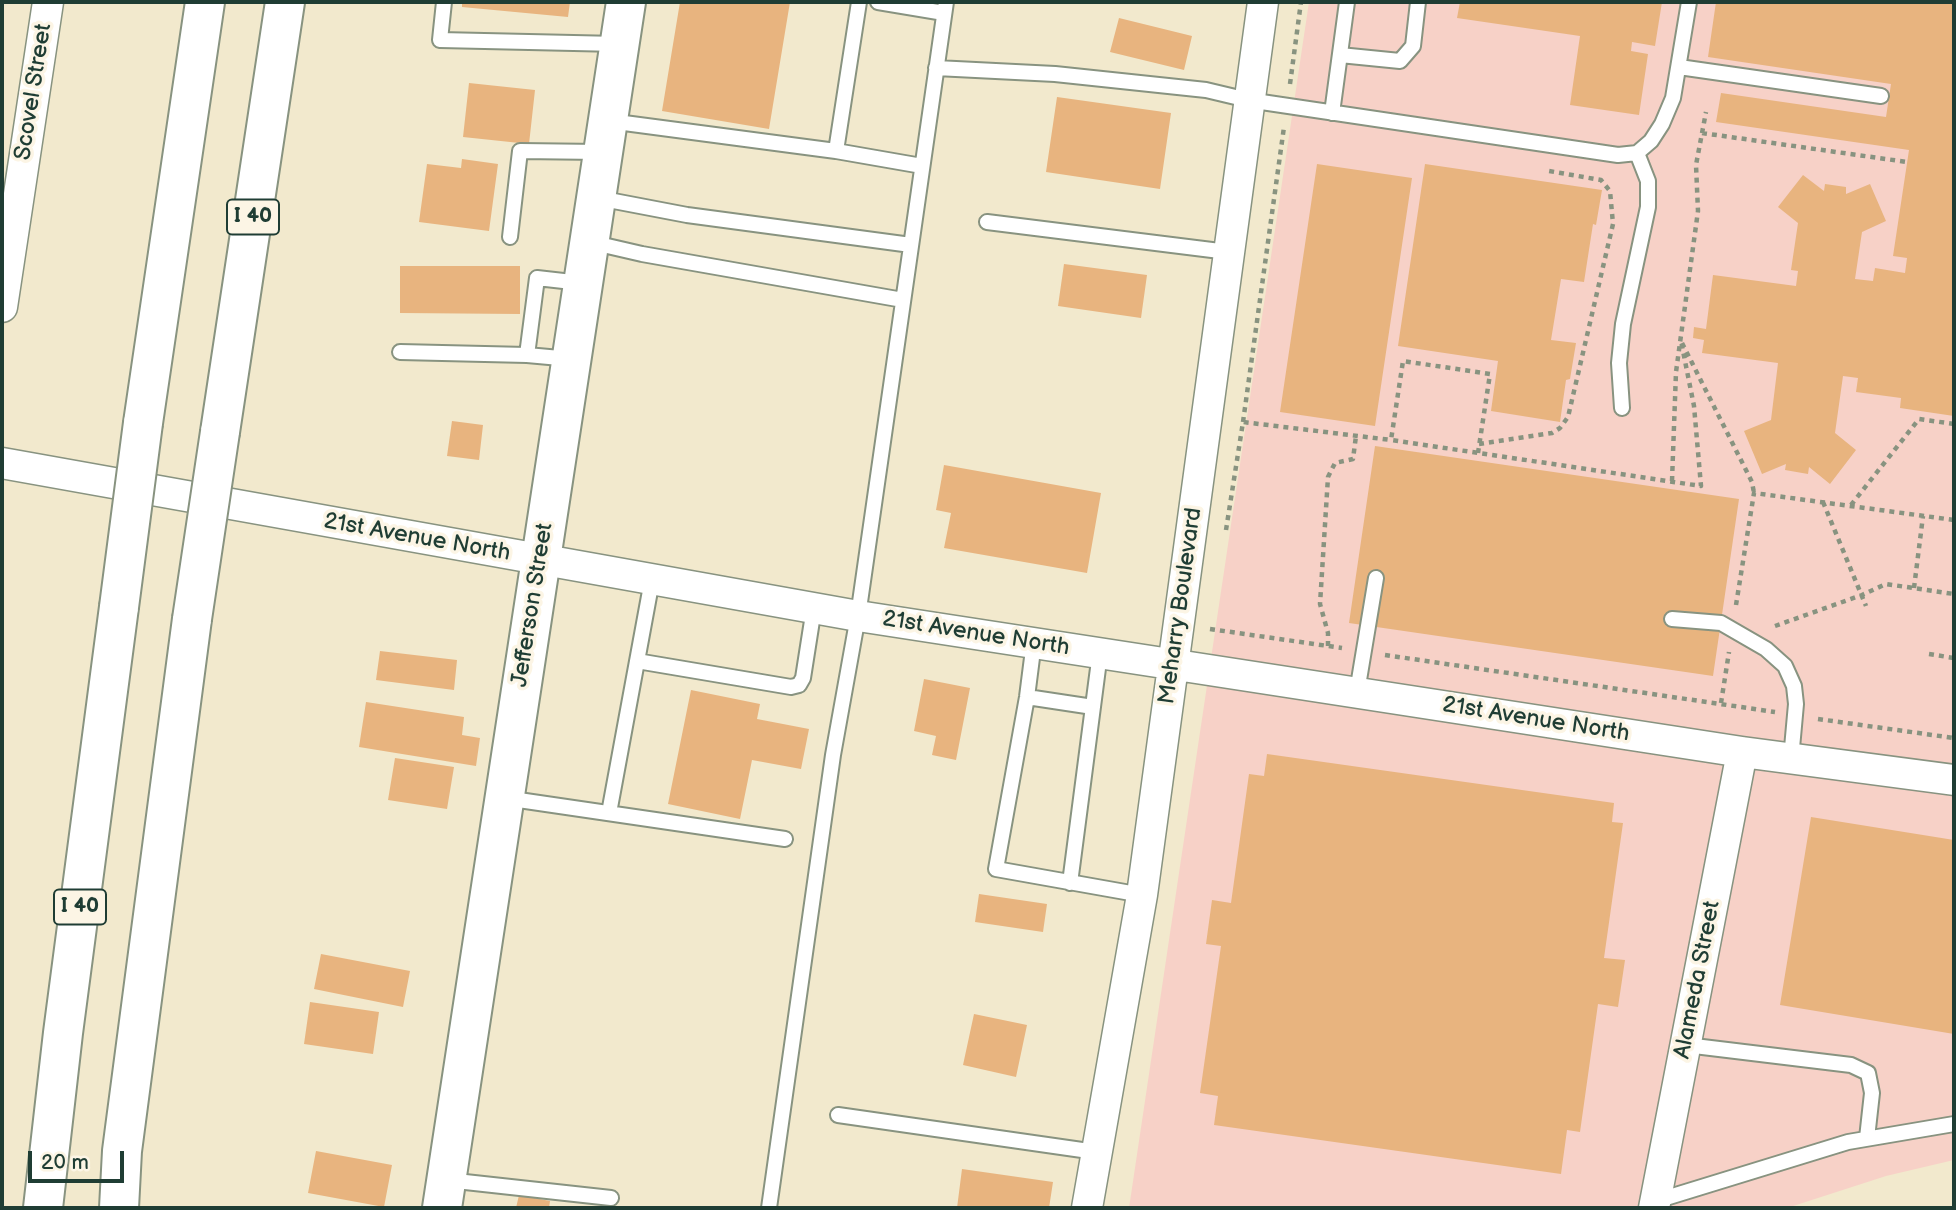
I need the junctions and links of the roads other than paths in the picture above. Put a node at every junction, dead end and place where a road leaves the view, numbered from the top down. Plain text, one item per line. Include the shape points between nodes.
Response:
1 (48, 2) edge
2 (205, 2) edge
3 (285, 2) edge
4 (444, 2) edge
5 (626, 2) edge
6 (859, 2) edge
7 (878, 2) edge
8 (1263, 2) edge
9 (1347, 2) edge
10 (1418, 2) edge
11 (1689, 2) edge
12 (945, 7) edge
13 (619, 44) junction
14 (1340, 55) junction
15 (1679, 67) junction
16 (936, 68) junction
17 (1881, 96) dead end
18 (1248, 100) junction
19 (1332, 113) junction
20 (605, 137) junction
21 (836, 151) junction
22 (1637, 153) junction
23 (922, 166) junction
24 (596, 197) junction
25 (987, 222) dead end
26 (510, 237) dead end
27 (589, 242) junction
28 (911, 245) junction
29 (1228, 252) junction
30 (582, 283) junction
31 (903, 300) junction
32 (2, 307) edge
33 (400, 352) dead end
34 (527, 355) junction
35 (571, 359) junction
36 (1622, 408) dead end
37 (2, 463) edge
38 (540, 560) junction
39 (1376, 578) dead end
40 (652, 580) junction
41 (814, 608) junction
42 (858, 616) junction
43 (1672, 619) dead end
44 (1034, 642) junction
45 (1100, 653) junction
46 (637, 661) junction
47 (1173, 664) junction
48 (1357, 692) junction
49 (1027, 697) junction
50 (1093, 707) junction
51 (1742, 752) junction
52 (1791, 759) junction
53 (1954, 780) edge
54 (503, 798) junction
55 (609, 813) junction
56 (785, 839) dead end
57 (1070, 883) junction
58 (1142, 895) junction
59 (1686, 1045) junction
60 (838, 1115) dead end
61 (1954, 1124) edge
62 (1867, 1138) junction
63 (1096, 1152) junction
64 (444, 1194) edge
65 (611, 1198) dead end
66 (1655, 1204) edge
67 (43, 1208) edge
68 (119, 1208) edge
69 (769, 1208) edge
70 (1087, 1208) edge

1 - 32 street, Scovel Street
2 - 67 main road, I 40, bridge via 143,423
3 - 68 main road, I 40, bridge via 192,620
4 - 13 lane via 440,40
5 - 13 main road, Jefferson Street
6 - 21 lane
7 - 12 lane
8 - 18 street, Meharry Boulevard
9 - 14 lane
10 - 14 lane via 1413,46 1401,61
11 - 15 lane
12 - 16 lane
13 - 20 main road, Jefferson Street
14 - 19 lane
15 - 17 lane
15 - 22 lane via 1662,124
16 - 18 lane via 1055,74 1206,90
16 - 23 lane
18 - 19 lane
18 - 29 street, Meharry Boulevard
19 - 22 lane via 1594,153
20 - 21 lane
20 - 24 main road, Jefferson Street
20 - 26 lane via 520,151
21 - 23 lane
22 - 36 lane via 1648,181 1648,207 1623,324 1619,363
23 - 28 lane
24 - 27 main road, Jefferson Street
24 - 28 lane via 687,215
25 - 29 lane
27 - 30 main road, Jefferson Street
27 - 31 lane
28 - 31 lane
29 - 47 street, Meharry Boulevard
30 - 34 lane via 537,278
30 - 35 main road, Jefferson Street
31 - 42 lane
33 - 34 lane
34 - 35 lane
35 - 38 main road, Jefferson Street
37 - 38 street, 21st Avenue North
38 - 40 street, 21st Avenue North
38 - 54 main road, Jefferson Street
39 - 48 lane
40 - 41 street, 21st Avenue North
40 - 46 lane
41 - 42 street, 21st Avenue North
41 - 46 lane via 799,685
42 - 44 street, 21st Avenue North
42 - 69 lane via 831,769
43 - 52 lane via 1721,623 1747,636 1785,666 1794,685 1796,715
44 - 45 street, 21st Avenue North
44 - 49 lane
45 - 47 street, 21st Avenue North
45 - 50 lane
46 - 55 lane
47 - 48 street, 21st Avenue North
47 - 58 street, Meharry Boulevard
48 - 51 street, 21st Avenue North
49 - 50 lane
49 - 57 lane via 996,869
50 - 57 lane
51 - 52 street, 21st Avenue North
51 - 59 street, Alameda Street
52 - 53 street, 21st Avenue North
54 - 55 lane
54 - 64 main road, Jefferson Street
55 - 56 lane
57 - 58 lane
58 - 63 street, Meharry Boulevard
59 - 62 lane via 1851,1065 1868,1073 1872,1093
59 - 66 street, Alameda Street
60 - 63 lane
61 - 62 lane
62 - 66 lane
63 - 70 street, Meharry Boulevard
64 - 65 lane

